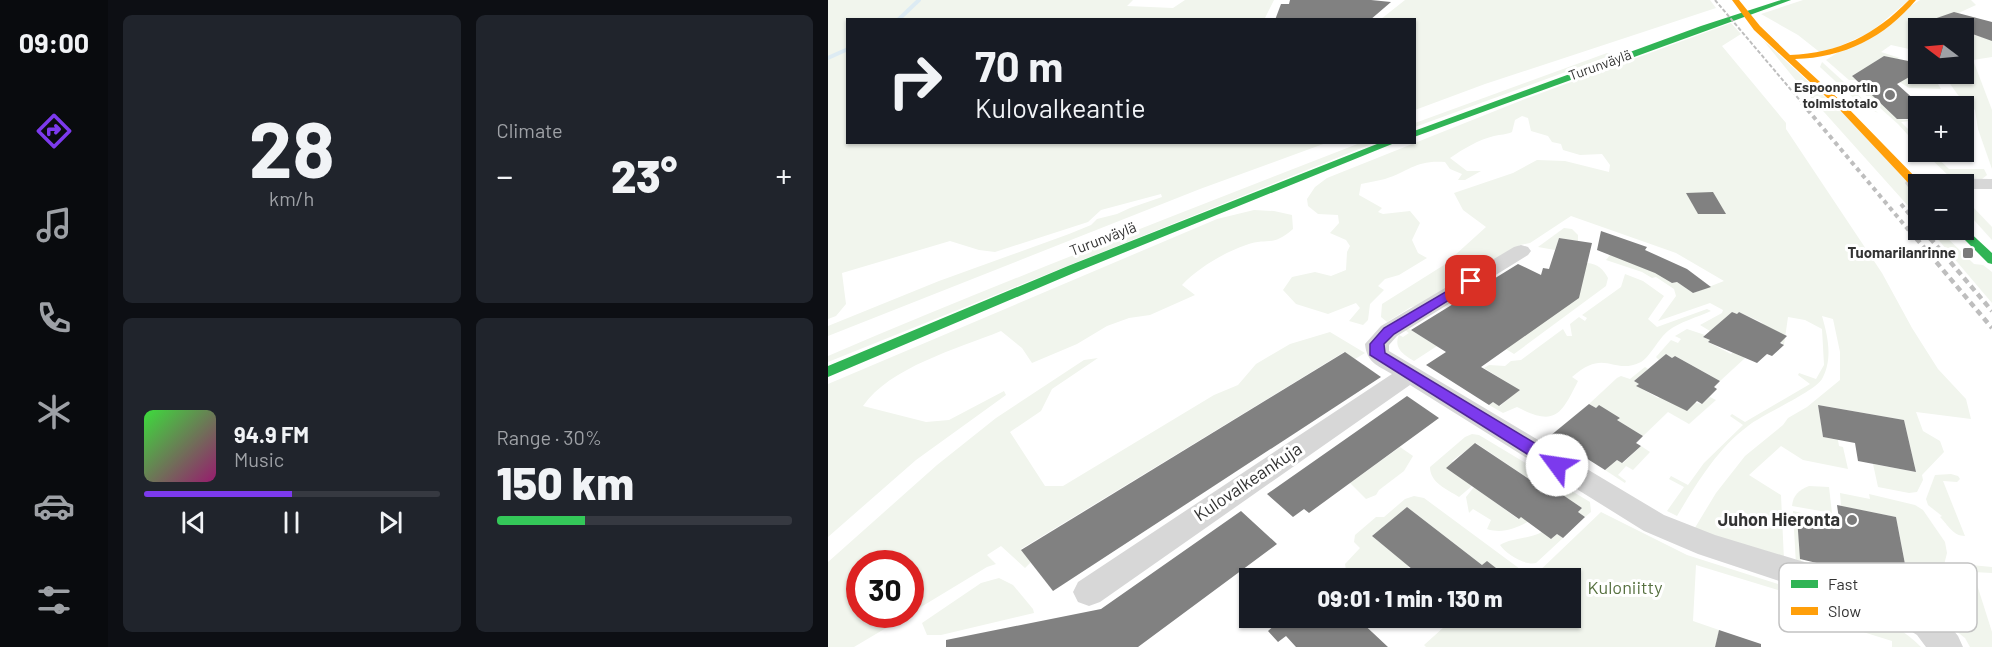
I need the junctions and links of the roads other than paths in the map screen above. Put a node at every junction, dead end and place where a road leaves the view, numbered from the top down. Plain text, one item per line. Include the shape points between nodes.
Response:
1 (1735, 0) edge
2 (1788, 0) edge
3 (1913, 0) edge
4 (1756, 3) edge
5 (1754, 21) junction
6 (1700, 23) junction
7 (1790, 57) junction
8 (1806, 57) junction
9 (1564, 64) dead end
10 (1416, 133) edge
11 (1387, 144) edge
12 (1902, 150) dead end
13 (1917, 174) edge
14 (1974, 183) edge
15 (1992, 184) edge
16 (1974, 230) edge
17 (1974, 236) edge
18 (1992, 242) edge
19 (1521, 251) dead end
20 (1992, 260) edge
21 (828, 372) edge
22 (1408, 375) junction
23 (1779, 567) edge
24 (1089, 592) dead end
25 (1934, 632) edge
26 (1946, 647) edge

1 - 5 main road
2 - 4 main road, Turunväylä
3 - 8 main road via 1893,21 1848,48
4 - 6 main road, Turunväylä
5 - 7 main road
5 - 8 main road
6 - 9 main road, Turunväylä
6 - 10 main road, Turunväylä
7 - 8 main road
7 - 13 main road
8 - 12 main road
11 - 21 main road, Turunväylä via 1072,269
14 - 15 street
16 - 18 main road
17 - 20 main road
19 - 22 street via 1381,338 1378,355
22 - 23 street via 1654,523
22 - 24 street, Kulovalkeankuja
25 - 26 street

